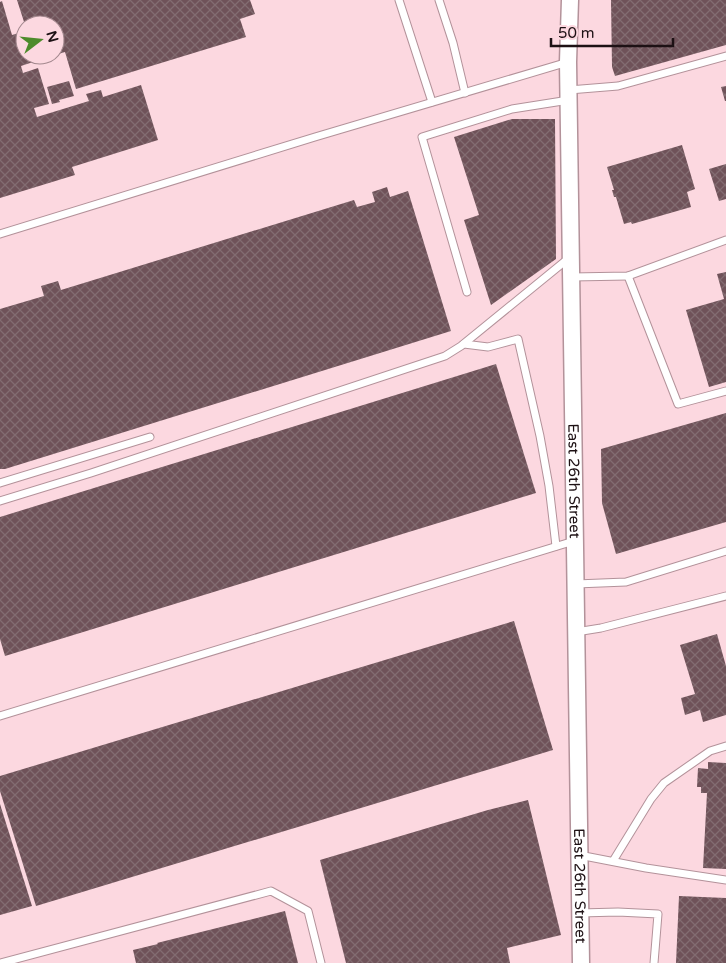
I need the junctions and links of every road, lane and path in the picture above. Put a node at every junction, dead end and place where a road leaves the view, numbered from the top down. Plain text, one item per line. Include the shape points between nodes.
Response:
1 (399, 0) edge
2 (439, 0) edge
3 (570, 0) edge
4 (726, 56) edge
5 (568, 62) junction
6 (464, 93) junction
7 (569, 95) junction
8 (432, 102) junction
9 (0, 234) edge
10 (726, 240) edge
11 (571, 256) junction
12 (628, 276) junction
13 (571, 277) junction
14 (467, 292) dead end
15 (464, 344) junction
16 (726, 391) edge
17 (150, 437) dead end
18 (0, 483) edge
19 (0, 501) edge
20 (575, 541) junction
21 (556, 546) junction
22 (726, 551) edge
23 (576, 584) junction
24 (726, 596) edge
25 (576, 632) junction
26 (0, 716) edge
27 (726, 746) edge
28 (579, 854) junction
29 (612, 861) junction
30 (726, 880) edge
31 (580, 912) junction
32 (1, 963) edge
33 (321, 963) edge
34 (581, 963) edge
35 (654, 963) edge

1 - 8 lane
2 - 6 lane
3 - 5 street, East 26th Street
4 - 7 lane via 618,86
5 - 6 lane
5 - 7 street, East 26th Street
6 - 8 lane
7 - 11 street, East 26th Street
7 - 14 lane via 512,109 422,138
8 - 9 lane
10 - 12 lane
11 - 13 street, East 26th Street
11 - 15 lane
12 - 13 lane
12 - 16 lane via 678,404
13 - 20 street, East 26th Street
15 - 19 lane via 445,356
15 - 21 lane via 488,347 518,339 540,436
17 - 18 lane
20 - 21 lane
20 - 23 street, East 26th Street
21 - 26 lane
22 - 23 lane via 626,582
23 - 25 street, East 26th Street
24 - 25 lane
25 - 28 street, East 26th Street
27 - 29 lane via 710,752 664,783
28 - 29 lane
28 - 31 street, East 26th Street
29 - 30 lane
31 - 34 street, East 26th Street
31 - 35 lane via 658,914
32 - 33 lane via 271,891 308,911

